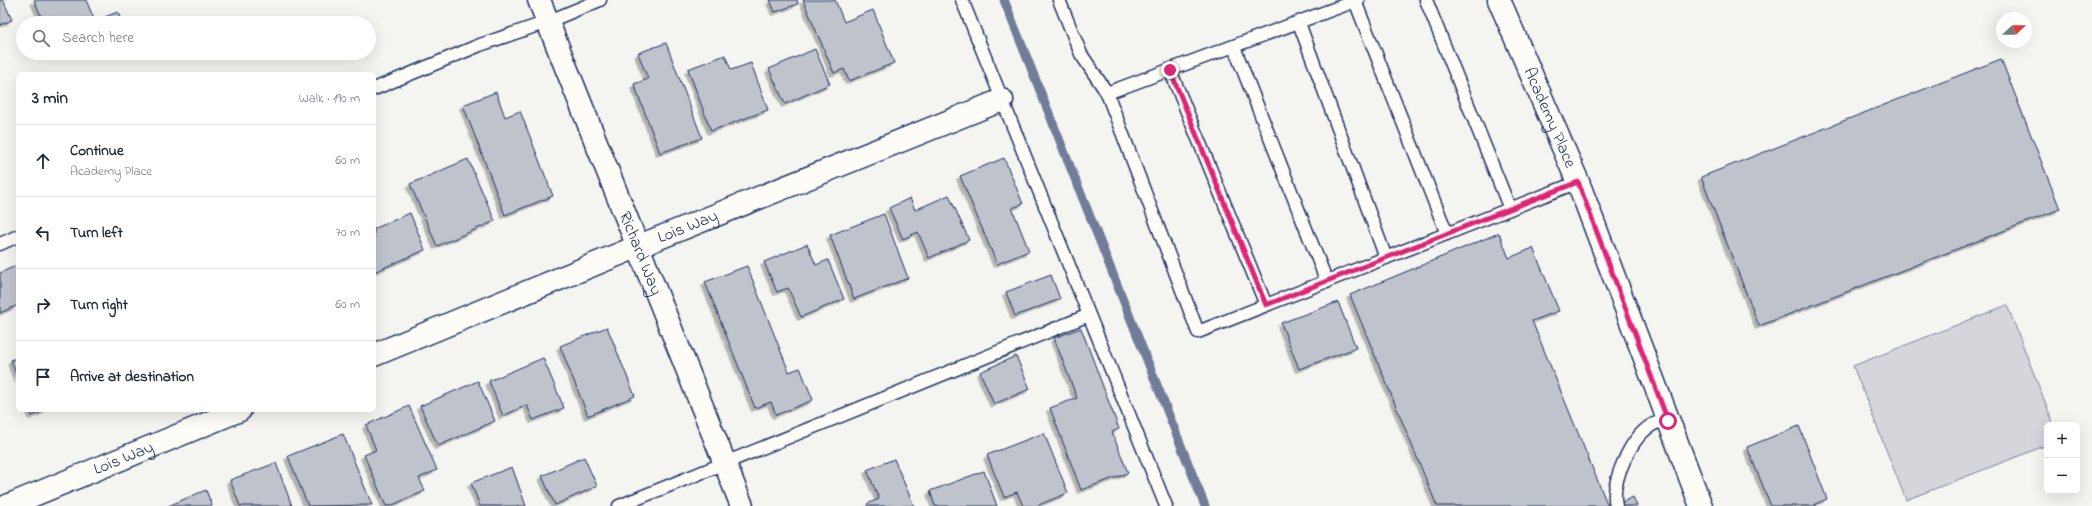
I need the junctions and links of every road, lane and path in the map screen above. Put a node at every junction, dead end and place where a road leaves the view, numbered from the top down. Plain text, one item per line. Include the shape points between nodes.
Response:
1 (539, 0) edge
2 (600, 0) edge
3 (962, 0) edge
4 (1059, 0) edge
5 (1426, 0) edge
6 (1498, 0) edge
7 (1356, 1) edge
8 (548, 22) junction
9 (1299, 23) junction
10 (1234, 47) junction
11 (1170, 70) junction
12 (376, 87) edge
13 (1107, 93) junction
14 (1002, 100) junction
15 (1578, 182) junction
16 (1510, 209) junction
17 (1447, 234) junction
18 (16, 237) edge
19 (0, 244) edge
20 (639, 246) junction
21 (1386, 258) junction
22 (1327, 282) junction
23 (1266, 305) junction
24 (1089, 315) junction
25 (376, 354) edge
26 (235, 412) edge
27 (1668, 421) junction
28 (725, 462) junction
29 (7, 506) edge
30 (619, 506) edge
31 (742, 506) edge
32 (1166, 506) edge
33 (1616, 506) edge
34 (1701, 506) edge

1 - 8 street, Richard Way
2 - 8 lane
3 - 14 lane
4 - 13 lane via 1081,54
5 - 16 lane
6 - 15 street, Academy Place
7 - 9 lane
7 - 17 lane
8 - 12 lane via 480,45
8 - 20 street, Richard Way
9 - 10 lane
9 - 21 lane
10 - 11 lane
10 - 22 lane
11 - 13 lane
11 - 23 lane
13 - 23 lane via 1198,332
14 - 20 street, Lois Way
14 - 24 lane
15 - 16 lane
15 - 27 street, Academy Place
16 - 17 lane
17 - 21 lane
18 - 19 lane
20 - 25 street, Lois Way
20 - 28 street, Richard Way
21 - 22 lane
22 - 23 lane
24 - 28 lane
24 - 32 lane
26 - 29 street, Lois Way
27 - 33 lane via 1652,425 1631,446 1618,473
27 - 34 street, Academy Place
28 - 30 lane
28 - 31 street, Richard Way

